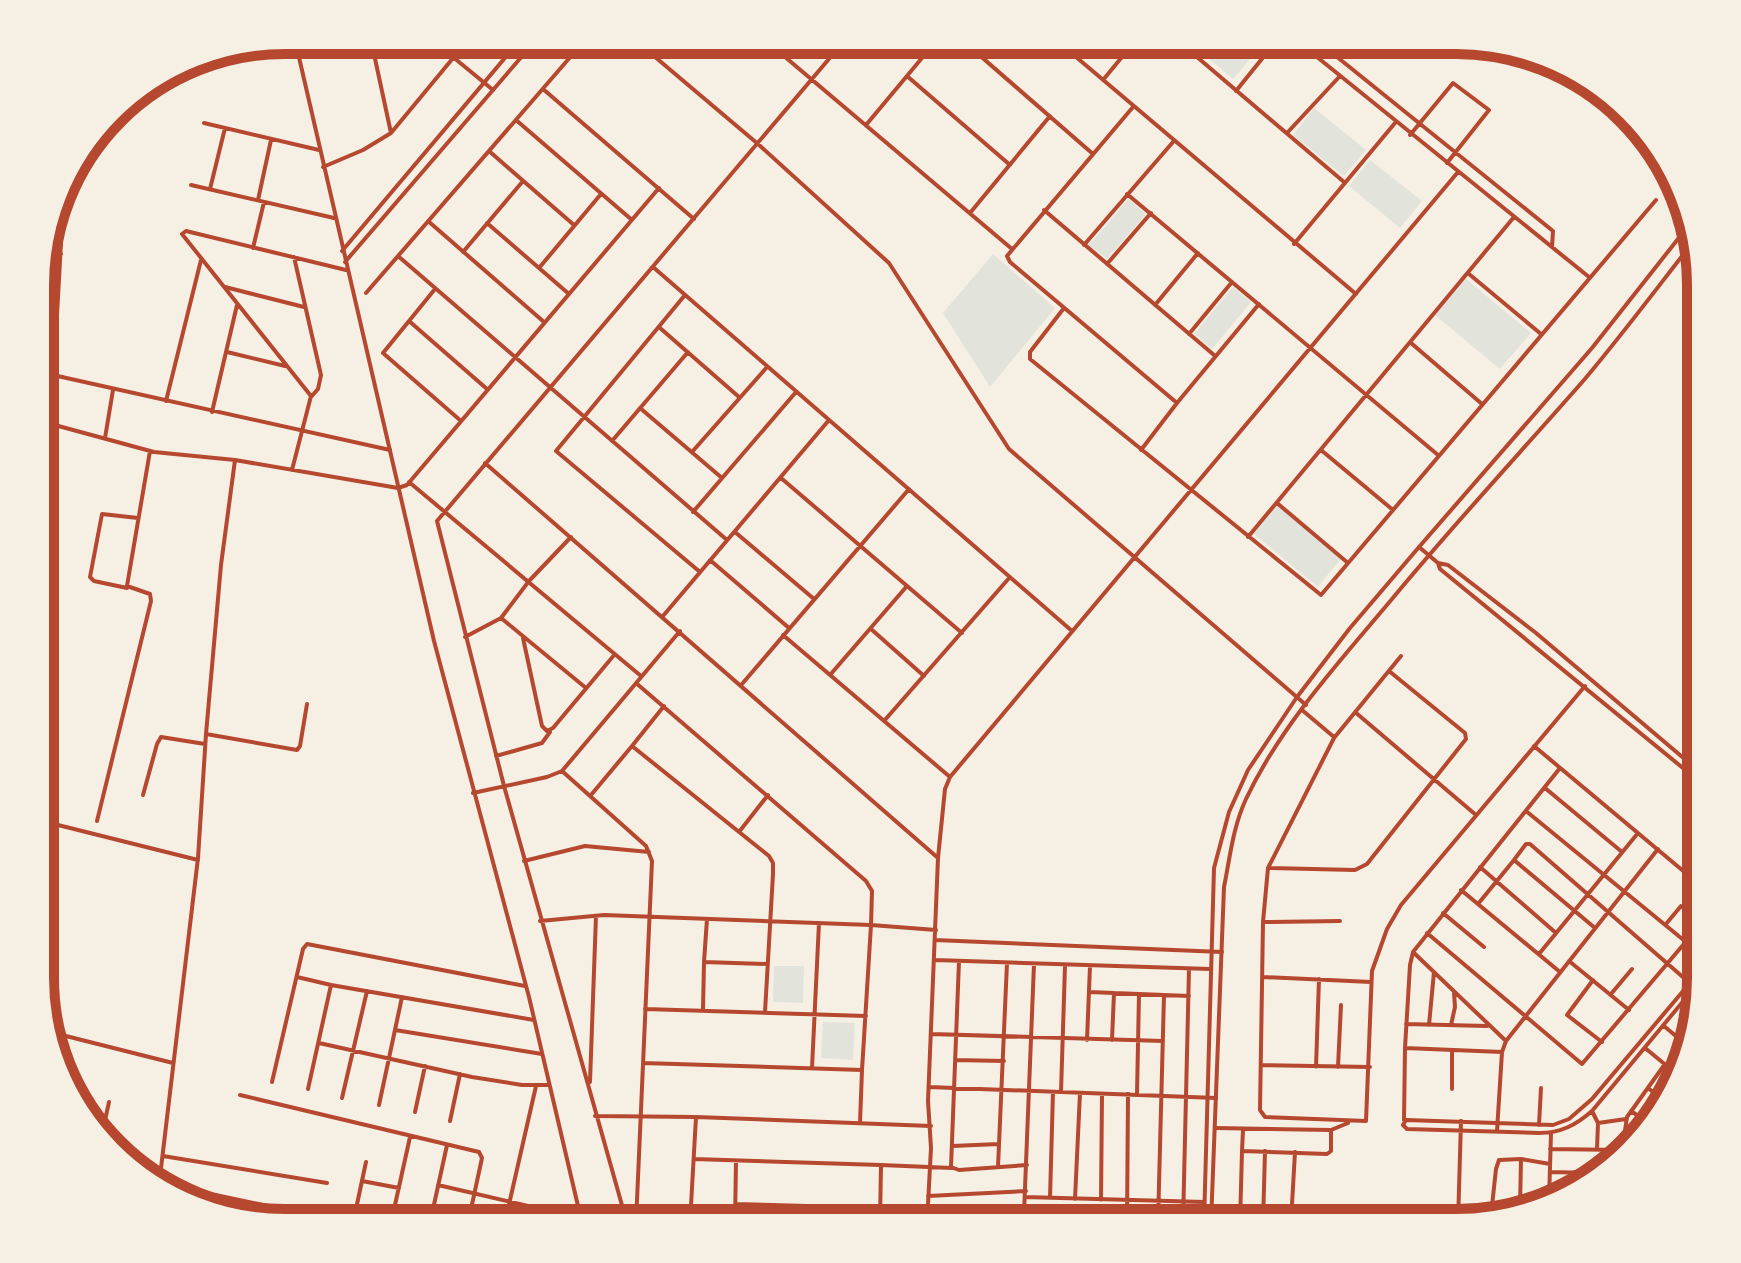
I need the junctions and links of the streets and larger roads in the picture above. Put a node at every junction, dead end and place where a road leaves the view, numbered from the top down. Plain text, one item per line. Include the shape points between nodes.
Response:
1 (298, 54) edge
2 (374, 54) edge
3 (456, 54) edge
4 (509, 54) edge
5 (524, 54) edge
6 (573, 54) edge
7 (652, 54) edge
8 (781, 54) edge
9 (833, 54) edge
10 (925, 54) edge
11 (978, 54) edge
12 (1072, 54) edge
13 (1124, 54) edge
14 (1193, 54) edge
15 (1266, 54) edge
16 (1313, 54) edge
17 (1333, 54) edge
18 (453, 57) junction
19 (907, 76) junction
20 (1340, 76) junction
21 (812, 80) junction
22 (1103, 80) junction
23 (485, 83) junction
24 (543, 89) junction
25 (493, 90) junction
26 (1236, 91) junction
27 (1133, 107) junction
28 (1051, 116) junction
29 (516, 120) junction
30 (204, 123) dead end
31 (1395, 123) junction
32 (1419, 123) junction
33 (866, 125) junction
34 (225, 128) junction
35 (391, 133) junction
36 (1287, 133) junction
37 (1410, 135) junction
38 (271, 139) junction
39 (1173, 142) junction
40 (758, 144) junction
41 (319, 150) junction
42 (489, 151) junction
43 (1455, 153) junction
44 (1093, 154) junction
45 (1447, 163) junction
46 (1010, 165) junction
47 (323, 167) junction
48 (1458, 172) junction
49 (523, 181) junction
50 (1344, 182) junction
51 (191, 185) dead end
52 (659, 188) junction
53 (210, 189) junction
54 (601, 194) junction
55 (1127, 194) junction
56 (1656, 200) dead end
57 (261, 201) junction
58 (1044, 210) junction
59 (970, 213) junction
60 (1151, 213) junction
61 (1514, 217) junction
62 (334, 218) junction
63 (694, 219) junction
64 (632, 220) junction
65 (428, 221) junction
66 (63, 222) edge
67 (487, 223) junction
68 (574, 225) junction
69 (1681, 235) edge
70 (1294, 244) junction
71 (1084, 245) junction
72 (1552, 247) junction
73 (253, 248) junction
74 (1012, 249) junction
75 (342, 251) junction
76 (463, 252) junction
77 (56, 253) edge
78 (1198, 253) junction
79 (1685, 253) edge
80 (61, 254) junction
81 (398, 256) junction
82 (294, 257) junction
83 (201, 260) junction
84 (344, 263) junction
85 (1107, 264) junction
86 (653, 267) junction
87 (539, 268) junction
88 (346, 270) junction
89 (1469, 274) junction
90 (1589, 277) junction
91 (1232, 282) junction
92 (223, 286) junction
93 (435, 289) junction
94 (54, 290) edge
95 (58, 291) junction
96 (366, 293) dead end
97 (569, 294) junction
98 (1356, 294) junction
99 (685, 295) junction
100 (1259, 304) junction
101 (237, 305) junction
102 (1155, 305) junction
103 (304, 307) junction
104 (1064, 308) junction
105 (409, 321) junction
106 (545, 323) junction
107 (659, 327) junction
108 (1189, 334) junction
109 (1541, 334) junction
110 (1411, 343) junction
111 (1311, 347) junction
112 (226, 352) junction
113 (688, 352) junction
114 (54, 355) edge
115 (1214, 355) junction
116 (515, 358) junction
117 (287, 366) junction
118 (767, 366) junction
119 (54, 375) edge
120 (549, 387) junction
121 (114, 389) junction
122 (487, 389) junction
123 (796, 391) junction
124 (1366, 395) junction
125 (311, 397) junction
126 (739, 397) junction
127 (166, 401) junction
128 (1177, 403) junction
129 (1482, 404) junction
130 (640, 408) junction
131 (212, 412) junction
132 (583, 416) junction
133 (829, 420) junction
134 (461, 421) junction
135 (54, 425) edge
136 (302, 432) junction
137 (105, 438) junction
138 (612, 441) junction
139 (390, 450) junction
140 (1141, 450) junction
141 (1321, 450) junction
142 (150, 451) junction
143 (692, 452) junction
144 (1439, 455) junction
145 (235, 460) junction
146 (485, 463) junction
147 (292, 470) junction
148 (722, 478) junction
149 (780, 478) junction
150 (409, 482) junction
151 (398, 488) junction
152 (909, 489) junction
153 (1190, 489) junction
154 (1277, 503) junction
155 (445, 510) junction
156 (1393, 510) junction
157 (693, 512) junction
158 (138, 518) junction
159 (735, 532) junction
160 (571, 537) junction
161 (1248, 537) junction
162 (727, 540) junction
163 (860, 546) junction
164 (1419, 547) junction
165 (1428, 555) junction
166 (1135, 557) junction
167 (710, 560) junction
168 (1348, 563) junction
169 (1438, 563) junction
170 (700, 572) junction
171 (1010, 577) junction
172 (529, 581) junction
173 (907, 586) junction
174 (128, 588) junction
175 (814, 599) junction
176 (663, 616) junction
177 (501, 618) junction
178 (789, 628) junction
179 (871, 629) junction
180 (680, 631) junction
181 (1072, 631) junction
182 (962, 633) junction
183 (783, 635) junction
184 (523, 636) junction
185 (465, 637) junction
186 (615, 654) junction
187 (1401, 656) dead end
188 (1389, 671) junction
189 (830, 675) junction
190 (641, 676) junction
191 (924, 676) junction
192 (636, 683) junction
193 (742, 684) junction
194 (1585, 686) junction
195 (586, 688) junction
196 (1297, 697) junction
197 (307, 704) dead end
198 (664, 706) junction
199 (1304, 708) junction
200 (1355, 712) junction
201 (884, 721) junction
202 (551, 730) junction
203 (206, 734) junction
204 (1334, 738) junction
205 (205, 744) junction
206 (632, 746) junction
207 (1534, 746) junction
208 (496, 756) junction
209 (1687, 761) edge
210 (1560, 768) junction
211 (562, 771) junction
212 (1687, 771) edge
213 (950, 777) junction
214 (1434, 779) junction
215 (504, 786) junction
216 (1545, 788) junction
217 (473, 793) junction
218 (143, 795) dead end
219 (591, 795) junction
220 (768, 795) junction
221 (1526, 811) junction
222 (1476, 815) junction
223 (97, 821) dead end
224 (54, 824) edge
225 (739, 832) junction
226 (1638, 833) junction
227 (1658, 849) junction
228 (649, 852) junction
229 (1622, 852) junction
230 (938, 858) junction
231 (198, 860) junction
232 (1514, 860) junction
233 (524, 861) junction
234 (1480, 867) junction
235 (1268, 868) junction
236 (1605, 874) junction
237 (1687, 874) edge
238 (1496, 881) junction
239 (1461, 890) junction
240 (1625, 891) junction
241 (1588, 894) junction
242 (1478, 904) junction
243 (1575, 911) junction
244 (1687, 911) edge
245 (1608, 912) junction
246 (1442, 913) junction
247 (596, 916) junction
248 (649, 916) junction
249 (707, 919) junction
250 (540, 921) junction
251 (769, 921) junction
252 (1340, 921) dead end
253 (1263, 922) junction
254 (819, 923) junction
255 (1666, 924) junction
256 (871, 925) junction
257 (1595, 928) junction
258 (936, 930) junction
259 (1427, 933) junction
260 (1556, 933) junction
261 (935, 940) junction
262 (1686, 942) joint
263 (1484, 947) dead end
264 (1211, 951) junction
265 (1222, 952) junction
266 (1413, 952) junction
267 (1539, 954) junction
268 (935, 960) junction
269 (959, 961) junction
270 (1569, 961) junction
271 (704, 962) junction
272 (1007, 963) junction
273 (767, 964) junction
274 (1034, 964) junction
275 (1669, 964) junction
276 (1065, 965) junction
277 (1090, 966) junction
278 (1189, 969) junction
279 (1210, 969) junction
280 (1632, 969) dead end
281 (1434, 972) junction
282 (1560, 972) junction
283 (297, 977) junction
284 (1263, 977) junction
285 (1319, 979) junction
286 (1593, 980) junction
287 (1687, 980) edge
288 (1371, 982) junction
289 (331, 985) junction
290 (525, 986) junction
291 (367, 991) junction
292 (1453, 991) junction
293 (1089, 992) junction
294 (1687, 992) edge
295 (1114, 993) junction
296 (1687, 993) edge
297 (1139, 994) junction
298 (1611, 994) junction
299 (1164, 995) junction
300 (1189, 996) junction
301 (402, 997) junction
302 (1341, 1005) dead end
303 (645, 1009) junction
304 (703, 1010) junction
305 (1629, 1010) junction
306 (765, 1012) junction
307 (815, 1014) junction
308 (1526, 1015) junction
309 (866, 1016) junction
310 (534, 1020) junction
311 (1406, 1024) junction
312 (1429, 1025) junction
313 (1451, 1025) junction
314 (1489, 1026) junction
315 (1663, 1026) junction
316 (395, 1030) junction
317 (931, 1034) junction
318 (61, 1035) edge
319 (956, 1035) junction
320 (1004, 1037) junction
321 (1031, 1038) junction
322 (1063, 1039) junction
323 (1679, 1039) edge
324 (1087, 1040) junction
325 (1112, 1040) junction
326 (1137, 1041) junction
327 (1163, 1041) junction
328 (1506, 1041) junction
329 (1602, 1042) junction
330 (319, 1043) junction
331 (1405, 1048) junction
332 (1645, 1048) junction
333 (353, 1050) junction
334 (1452, 1050) junction
335 (1502, 1052) junction
336 (542, 1054) junction
337 (388, 1058) junction
338 (955, 1060) junction
339 (1004, 1061) junction
340 (173, 1063) junction
341 (643, 1063) junction
342 (1665, 1064) junction
343 (1261, 1065) junction
344 (425, 1066) junction
345 (1316, 1067) junction
346 (1338, 1067) junction
347 (1370, 1067) junction
348 (1669, 1067) edge
349 (812, 1068) junction
350 (862, 1070) junction
351 (460, 1074) junction
352 (272, 1082) dead end
353 (549, 1085) junction
354 (536, 1086) junction
355 (929, 1087) junction
356 (590, 1088) junction
357 (954, 1088) junction
358 (1541, 1088) dead end
359 (1648, 1088) junction
360 (308, 1089) dead end
361 (1002, 1089) junction
362 (1452, 1089) dead end
363 (1029, 1091) junction
364 (1053, 1091) junction
365 (1061, 1092) junction
366 (1080, 1092) junction
367 (1102, 1093) junction
368 (1128, 1094) junction
369 (1137, 1094) junction
370 (1656, 1094) edge
371 (240, 1095) dead end
372 (1161, 1095) junction
373 (1186, 1096) junction
374 (1207, 1097) junction
375 (342, 1098) dead end
376 (1216, 1098) junction
377 (109, 1102) dead end
378 (379, 1105) dead end
379 (1592, 1111) junction
380 (1631, 1111) junction
381 (415, 1112) dead end
382 (641, 1115) junction
383 (595, 1116) junction
384 (696, 1117) junction
385 (1640, 1117) edge
386 (1626, 1119) junction
387 (1404, 1120) junction
388 (450, 1121) dead end
389 (1461, 1121) junction
390 (105, 1122) edge
391 (1350, 1122) junction
392 (1498, 1122) junction
393 (860, 1123) junction
394 (1598, 1123) junction
395 (1539, 1125) junction
396 (931, 1126) junction
397 (1214, 1128) junction
398 (1243, 1130) junction
399 (1331, 1130) junction
400 (1461, 1130) junction
401 (1497, 1131) junction
402 (1551, 1133) junction
403 (1623, 1133) joint
404 (410, 1137) junction
405 (1623, 1137) edge
406 (999, 1144) junction
407 (447, 1145) junction
408 (952, 1146) junction
409 (1550, 1149) junction
410 (1597, 1149) junction
411 (1610, 1150) edge
412 (1242, 1151) junction
413 (1265, 1151) junction
414 (1295, 1152) junction
415 (162, 1156) junction
416 (694, 1159) junction
417 (1521, 1159) junction
418 (736, 1161) junction
419 (366, 1162) dead end
420 (1550, 1164) junction
421 (881, 1165) junction
422 (1027, 1165) junction
423 (930, 1167) junction
424 (998, 1167) junction
425 (952, 1168) junction
426 (160, 1172) edge
427 (1550, 1172) junction
428 (1575, 1172) junction
429 (1580, 1172) edge
430 (1575, 1176) edge
431 (362, 1181) junction
432 (327, 1183) dead end
433 (438, 1185) junction
434 (399, 1188) junction
435 (1549, 1189) edge
436 (200, 1192) edge
437 (475, 1192) junction
438 (1026, 1194) junction
439 (928, 1196) junction
440 (1050, 1198) junction
441 (1075, 1199) junction
442 (510, 1200) junction
443 (1101, 1200) junction
444 (1520, 1200) edge
445 (1127, 1201) junction
446 (1159, 1201) junction
447 (1184, 1202) junction
448 (1204, 1202) junction
449 (736, 1204) junction
450 (775, 1205) junction
451 (1492, 1206) edge
452 (880, 1208) joint
453 (282, 1209) edge
454 (356, 1209) edge
455 (394, 1209) edge
456 (433, 1209) edge
457 (471, 1209) edge
458 (508, 1209) edge
459 (542, 1209) edge
460 (578, 1209) edge
461 (623, 1209) edge
462 (637, 1209) edge
463 (691, 1209) edge
464 (736, 1209) edge
465 (775, 1209) edge
466 (927, 1209) edge
467 (1024, 1209) edge
468 (1127, 1209) edge
469 (1159, 1209) edge
470 (1184, 1209) edge
471 (1204, 1209) edge
472 (1211, 1209) edge
473 (1240, 1209) edge
474 (1263, 1209) edge
475 (1291, 1209) edge
476 (1458, 1209) edge

1 - 41 street
2 - 35 street
3 - 18 street
4 - 23 street
5 - 25 street
6 - 24 street
7 - 40 street
8 - 21 street
9 - 21 street
10 - 19 street
11 - 28 street
12 - 22 street
13 - 22 street
14 - 26 street
15 - 26 street
16 - 20 street
17 - 32 street
18 - 23 street
18 - 35 street
19 - 33 street
19 - 46 street
20 - 31 street
20 - 36 street
21 - 33 street
21 - 40 street
22 - 27 street
23 - 25 street
23 - 75 street
24 - 29 street
24 - 52 street
25 - 84 street
26 - 36 street
27 - 39 street
27 - 44 street
28 - 44 street
28 - 46 street
29 - 42 street
29 - 54 street
30 - 34 street
31 - 37 street
31 - 50 street
32 - 37 street
32 - 43 street
32 - 43 street via 1453,83 1489,110
33 - 59 street
34 - 38 street
34 - 53 street
35 - 47 street
36 - 50 street
37 - 45 street
38 - 41 street
38 - 57 street
39 - 55 street
39 - 70 street
40 - 63 street
40 - 166 street via 889,263 1009,449
41 - 47 street
42 - 49 street
42 - 65 street
43 - 45 street
43 - 72 street via 1553,231
44 - 58 street
45 - 48 street
46 - 59 street
47 - 62 street
48 - 61 street
48 - 98 street
49 - 67 street
49 - 68 street
50 - 70 street
51 - 53 street
52 - 63 street
52 - 64 street
53 - 57 street
54 - 64 street
54 - 68 street
55 - 60 street
55 - 71 street
56 - 90 street
57 - 62 street
57 - 73 street
58 - 71 street
58 - 74 street
59 - 74 street
60 - 78 street
60 - 85 street
61 - 72 street
61 - 89 street
62 - 75 street
63 - 86 street
64 - 97 street
65 - 76 street
65 - 81 street
66 - 80 street
67 - 76 street
67 - 87 street
68 - 87 street
69 - 164 street via 1592,348
70 - 98 street
71 - 85 street
72 - 90 street
73 - 82 street
73 - 83 street via 186,231 184,239
74 - 104 street via 1010,262
75 - 84 street
76 - 106 street
77 - 80 street
78 - 91 street
78 - 102 street
79 - 165 street via 1596,365
80 - 95 street
81 - 93 street
81 - 96 street
82 - 88 street
82 - 103 street
83 - 92 street
83 - 127 street
84 - 88 street
85 - 102 street
86 - 99 street
86 - 120 street
87 - 97 street
88 - 139 street
89 - 109 street
89 - 110 street
90 - 109 street
91 - 100 street
91 - 108 street
92 - 101 street
92 - 103 street
93 - 105 street
93 - 116 street
94 - 95 street
95 - 114 street
97 - 106 street
98 - 111 street
99 - 107 street
99 - 118 street
100 - 111 street
100 - 115 street
101 - 112 street
101 - 117 street
102 - 108 street
103 - 125 street via 321,375
104 - 128 street
104 - 140 street via 1029,356
105 - 122 street
105 - 134 street via 383,353
106 - 116 street
107 - 113 street
107 - 132 street
108 - 115 street
109 - 129 street
110 - 124 street
110 - 129 street
111 - 124 street
111 - 153 street
112 - 117 street
112 - 131 street
113 - 126 street
113 - 130 street
115 - 128 street
116 - 120 street
116 - 122 street
117 - 125 street
118 - 123 street
118 - 126 street
119 - 121 street
120 - 132 street
120 - 146 street
121 - 127 street
121 - 137 street
122 - 134 street
123 - 133 street
123 - 148 street
124 - 141 street
124 - 144 street
125 - 136 street
126 - 143 street
127 - 131 street
128 - 140 street
129 - 144 street
130 - 138 street
130 - 143 street
131 - 136 street
132 - 138 street
132 - 170 street via 558,455
133 - 149 street
133 - 152 street
134 - 150 street
135 - 137 street
136 - 139 street
136 - 147 street
137 - 142 street
138 - 157 street
139 - 151 street
140 - 153 street
141 - 154 street
141 - 156 street
142 - 145 street
142 - 158 street
143 - 148 street
144 - 156 street
145 - 147 street
145 - 203 street
146 - 155 street
146 - 160 street
147 - 151 street
148 - 157 street
149 - 159 street
149 - 163 street
150 - 151 street
150 - 155 street
151 - 217 street
152 - 163 street
152 - 171 street
153 - 161 street
153 - 166 street
154 - 161 street
154 - 168 street
155 - 172 street
155 - 185 street via 438,528
156 - 168 street
157 - 162 street
158 - 174 street
158 - 174 street via 102,514 90,577
159 - 162 street
159 - 175 street
160 - 172 street
160 - 176 street
161 - 168 street via 1319,595
162 - 167 street
163 - 173 street
163 - 175 street
164 - 165 street
164 - 196 street
165 - 169 street
165 - 199 street
166 - 181 street
166 - 196 street
167 - 170 street
167 - 178 street
169 - 194 street
169 - 209 street via 1448,565 1536,633
170 - 176 street
171 - 181 street
171 - 182 street
172 - 177 street
172 - 186 street
173 - 179 street
173 - 182 street
174 - 223 street via 150,594 151,601
175 - 178 street
176 - 180 street
177 - 184 street
177 - 185 street
178 - 183 street
179 - 189 street
179 - 191 street
180 - 190 street
180 - 193 street
181 - 213 street
182 - 191 street
183 - 189 street
183 - 193 street
184 - 195 street
184 - 202 street via 542,726
185 - 208 street
186 - 190 street
186 - 195 street
187 - 188 street
188 - 200 street
188 - 214 street via 1466,735
189 - 201 street
190 - 192 street
191 - 201 street
192 - 198 street
192 - 211 street
193 - 230 street
194 - 207 street
194 - 212 street
195 - 202 street
196 - 199 street
196 - 264 street via 1248,770 1229,812 1214,868
197 - 203 street via 297,750
198 - 206 street
198 - 220 street
199 - 204 street
199 - 265 street via 1266,761 1239,818 1224,887
200 - 204 street
200 - 214 street
201 - 213 street
202 - 208 street via 542,743
203 - 205 street
204 - 235 street
205 - 218 street via 161,737
205 - 231 street
206 - 219 street
206 - 225 street
207 - 210 street
207 - 222 street
208 - 215 street
210 - 216 street
210 - 226 street
211 - 215 street
211 - 219 street
213 - 230 street
214 - 222 street
214 - 235 street via 1361,868
215 - 217 street
215 - 233 street
216 - 221 street
216 - 229 street
217 - 290 street
219 - 228 street
220 - 225 street
220 - 256 street via 868,884
221 - 234 street
221 - 236 street
222 - 288 street via 1394,916 1375,958
224 - 231 street
225 - 251 street via 773,863
226 - 227 street
226 - 229 street
227 - 237 street
227 - 240 street
228 - 233 street via 585,846
228 - 248 street
229 - 236 street
230 - 258 street
231 - 340 street
232 - 238 street
232 - 241 street via 1530,844
232 - 243 street
233 - 250 street
234 - 238 street
234 - 239 street
235 - 253 street
236 - 240 street
236 - 241 street
238 - 242 street
238 - 260 street
239 - 242 street
239 - 246 street
240 - 245 street
240 - 255 street
241 - 243 street
241 - 245 street
242 - 267 street
243 - 257 street
243 - 260 street
244 - 255 street via 1681,906
245 - 257 street
245 - 275 street
246 - 259 street
246 - 263 street
247 - 248 street
247 - 250 street
247 - 356 street
248 - 249 street
248 - 303 street
249 - 251 street
249 - 271 street
250 - 356 street
251 - 254 street
251 - 273 street
252 - 253 street
253 - 284 street
254 - 256 street
254 - 307 street
255 - 262 street
256 - 258 street
256 - 309 street
257 - 270 street
258 - 261 street
259 - 266 street
259 - 308 street
260 - 267 street
261 - 264 street
261 - 268 street
262 - 275 street
264 - 265 street
264 - 279 street
265 - 376 street
266 - 281 street
266 - 311 street
267 - 282 street
268 - 269 street
268 - 317 street
269 - 272 street
269 - 319 street
270 - 282 street
270 - 286 street
271 - 273 street
271 - 304 street
272 - 274 street
272 - 320 street
273 - 306 street
274 - 276 street
274 - 321 street
275 - 287 street
275 - 305 street
276 - 277 street
276 - 322 street
277 - 278 street
277 - 293 street
278 - 279 street
278 - 300 street
279 - 374 street
280 - 298 street
281 - 292 street
281 - 312 street
282 - 308 street
283 - 289 street
283 - 290 street via 303,949 311,944
283 - 352 street
284 - 285 street
284 - 343 street
285 - 288 street
285 - 345 street
286 - 298 street
286 - 329 street via 1567,1015
288 - 347 street
289 - 291 street
289 - 330 street
290 - 310 street
291 - 301 street
291 - 333 street
292 - 313 street
292 - 314 street
293 - 295 street
293 - 324 street
294 - 395 street via 1578,1112 1561,1123
295 - 297 street
295 - 325 street
296 - 315 street
297 - 299 street
297 - 326 street
298 - 305 street
299 - 300 street
299 - 327 street
300 - 373 street
301 - 310 street
301 - 316 street
302 - 346 street
303 - 304 street
303 - 341 street
304 - 306 street
305 - 329 street
306 - 307 street
307 - 309 street
307 - 349 street
308 - 328 street
308 - 329 street via 1582,1064
309 - 350 street
310 - 336 street
311 - 312 street
311 - 331 street
312 - 313 street
313 - 314 street
314 - 328 street
315 - 323 street
315 - 332 street
316 - 336 street
316 - 337 street
317 - 319 street
317 - 355 street
318 - 340 street
319 - 320 street
319 - 338 street
320 - 321 street
320 - 339 street
321 - 322 street
321 - 363 street
322 - 324 street
322 - 365 street
324 - 325 street
325 - 326 street
326 - 327 street
326 - 369 street
327 - 372 street
328 - 335 street
330 - 333 street
330 - 360 street
331 - 334 street
331 - 387 street
332 - 342 street
332 - 379 street
333 - 337 street
333 - 375 street
334 - 335 street
334 - 362 street
335 - 392 street
336 - 353 street
337 - 344 street
337 - 378 street
338 - 339 street
338 - 357 street
339 - 361 street
340 - 415 street
341 - 349 street
341 - 382 street
342 - 348 street
342 - 359 street
343 - 345 street
343 - 391 street via 1260,1110 1265,1117
344 - 351 street
344 - 381 street
345 - 346 street
346 - 347 street
347 - 391 street via 1367,1118
349 - 350 street
350 - 393 street
351 - 354 street
351 - 388 street
353 - 354 street
353 - 460 street
354 - 442 street
355 - 357 street
355 - 396 street
356 - 383 street
357 - 361 street
357 - 408 street
358 - 395 street
359 - 370 street
359 - 380 street
361 - 363 street
361 - 406 street
363 - 364 street
363 - 422 street
364 - 365 street
364 - 440 street
365 - 366 street
366 - 367 street
366 - 441 street
367 - 368 street
367 - 443 street
368 - 369 street
368 - 445 street
369 - 372 street
371 - 404 street
372 - 373 street
372 - 446 street
373 - 374 street
373 - 447 street
374 - 376 street
374 - 448 street
376 - 397 street
377 - 390 street
379 - 394 street
379 - 402 street via 1569,1128
380 - 385 street
380 - 386 street
382 - 383 street
382 - 384 street
382 - 462 street
383 - 461 street
384 - 393 street
384 - 416 street
386 - 394 street
386 - 403 street
387 - 389 street
387 - 400 street via 1406,1129
389 - 392 street
389 - 400 street
391 - 399 street
392 - 395 street
392 - 401 street
393 - 396 street
394 - 410 street
396 - 423 street
397 - 398 street
397 - 472 street
398 - 399 street
398 - 412 street
399 - 414 street via 1329,1153
400 - 401 street
400 - 476 street
401 - 402 street
402 - 409 street
403 - 405 street
404 - 407 street
404 - 434 street
406 - 408 street
406 - 424 street
407 - 433 street
407 - 437 street via 481,1154
408 - 425 street
409 - 410 street
409 - 420 street
410 - 411 street
412 - 413 street
412 - 473 street
413 - 414 street
413 - 474 street
414 - 475 street
415 - 426 street
415 - 432 street
416 - 418 street
416 - 463 street
417 - 420 street
417 - 444 street
417 - 451 street via 1498,1162
418 - 421 street
418 - 449 street
419 - 431 street
420 - 427 street
421 - 423 street
421 - 452 street
422 - 424 street
422 - 438 street
423 - 425 street
423 - 439 street
424 - 425 street
427 - 428 street
427 - 435 street
428 - 429 street
428 - 430 street
431 - 434 street
431 - 454 street
433 - 437 street
433 - 456 street
434 - 455 street
436 - 453 street
437 - 442 street
437 - 457 street
438 - 439 street
438 - 440 street
438 - 467 street
439 - 466 street
440 - 441 street
441 - 443 street
442 - 458 street
442 - 459 street
443 - 445 street
445 - 446 street
445 - 468 street
446 - 447 street
446 - 469 street
447 - 448 street
447 - 470 street
448 - 471 street
449 - 450 street
449 - 464 street
450 - 452 street
450 - 465 street

